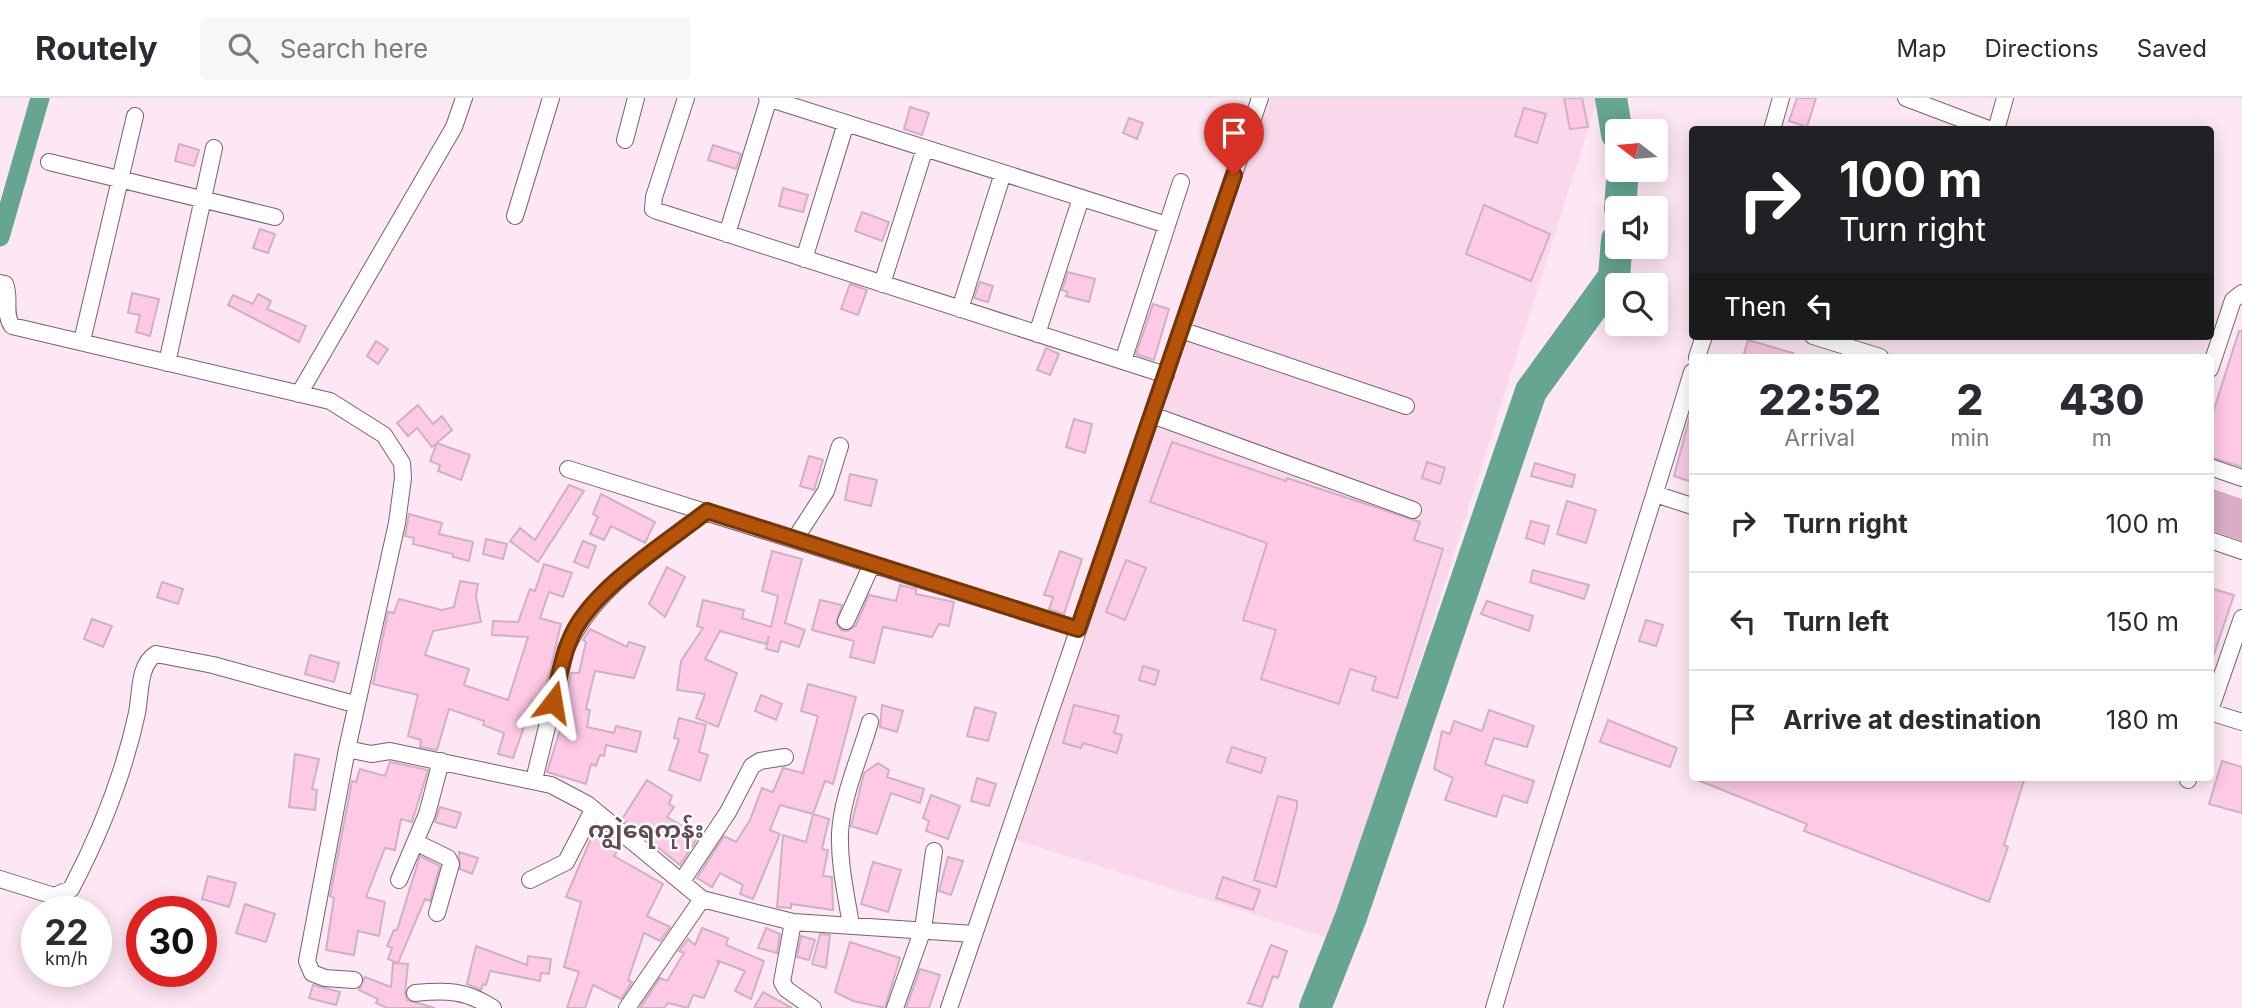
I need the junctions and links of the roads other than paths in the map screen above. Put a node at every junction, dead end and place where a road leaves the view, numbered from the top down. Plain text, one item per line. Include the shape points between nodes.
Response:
1 (464, 98) edge
2 (551, 98) edge
3 (636, 98) edge
4 (686, 98) edge
5 (768, 98) edge
6 (1260, 98) edge
7 (1781, 98) edge
8 (1906, 98) edge
9 (2005, 98) edge
10 (135, 116) dead end
11 (846, 123) junction
12 (1773, 126) edge
13 (1983, 126) edge
14 (1995, 126) edge
15 (625, 140) dead end
16 (214, 148) dead end
17 (925, 148) junction
18 (49, 162) dead end
19 (1003, 173) junction
20 (121, 180) junction
21 (1181, 182) dead end
22 (1081, 198) junction
23 (203, 199) junction
24 (515, 216) dead end
25 (275, 217) dead end
26 (1167, 225) junction
27 (727, 234) junction
28 (804, 259) junction
29 (2, 284) edge
30 (882, 284) junction
31 (2242, 293) edge
32 (960, 309) junction
33 (1181, 330) junction
34 (1037, 334) junction
35 (1826, 340) edge
36 (82, 341) junction
37 (1870, 354) edge
38 (2214, 357) edge
39 (1123, 361) junction
40 (167, 363) junction
41 (1166, 375) junction
42 (1689, 382) edge
43 (299, 394) junction
44 (1406, 406) dead end
45 (1152, 415) junction
46 (840, 446) dead end
47 (2214, 468) edge
48 (568, 470) dead end
49 (2242, 478) edge
50 (1656, 494) junction
51 (1689, 505) edge
52 (1412, 510) dead end
53 (707, 511) junction
54 (795, 539) junction
55 (2214, 541) edge
56 (2242, 551) edge
57 (872, 564) junction
58 (2242, 618) edge
59 (846, 621) dead end
60 (1078, 629) junction
61 (2214, 699) edge
62 (354, 704) junction
63 (2214, 712) edge
64 (870, 722) dead end
65 (2242, 722) edge
66 (347, 749) junction
67 (785, 757) dead end
68 (441, 761) junction
69 (534, 780) junction
70 (593, 810) junction
71 (415, 842) junction
72 (934, 851) dead end
73 (0, 879) edge
74 (399, 880) dead end
75 (530, 880) dead end
76 (682, 881) junction
77 (702, 899) junction
78 (437, 913) dead end
79 (793, 922) junction
80 (851, 925) junction
81 (923, 929) junction
82 (974, 934) junction
83 (354, 979) dead end
84 (415, 993) dead end
85 (493, 1008) edge
86 (627, 1008) edge
87 (813, 1008) edge
88 (895, 1008) edge
89 (949, 1008) edge
90 (1494, 1008) edge

1 - 43 street via 454,127
2 - 24 street
3 - 15 street
4 - 27 street via 653,209
5 - 11 street
5 - 27 street
6 - 33 street
7 - 12 street
8 - 13 street
9 - 14 street
10 - 20 street
11 - 17 street
11 - 28 street
16 - 23 street
17 - 19 street
17 - 30 street
18 - 20 street
19 - 22 street
19 - 32 street
20 - 23 street
20 - 36 street
21 - 26 street
22 - 26 street
22 - 34 street
23 - 25 street
23 - 40 street
26 - 39 street
27 - 28 street
28 - 30 street
29 - 36 street via 9,293 7,313 12,326
30 - 32 street
31 - 38 street via 2233,300
32 - 34 street
33 - 41 street
33 - 44 street
34 - 39 street
35 - 37 street
36 - 40 street
39 - 41 street
40 - 43 street
41 - 45 street
42 - 50 street
43 - 62 street via 330,401 374,427 402,463 397,523
45 - 52 street
45 - 60 street
46 - 54 street via 826,491
47 - 49 street
48 - 53 street
50 - 51 street
50 - 90 street via 1550,816
53 - 54 street
53 - 69 street via 601,595 575,629
54 - 57 street
55 - 56 street
57 - 59 street
57 - 60 street
58 - 61 street
60 - 82 street
62 - 66 street
62 - 73 street via 156,654 143,670 119,778 71,889 54,897
63 - 65 street
64 - 80 street via 840,832
66 - 68 street
66 - 83 street via 307,961 312,973 325,978
67 - 76 street via 752,766
68 - 69 street
68 - 71 street
69 - 70 street
70 - 75 street via 566,862
70 - 76 street
71 - 74 street
71 - 78 street via 448,858 451,864
72 - 81 street
76 - 77 street
77 - 79 street
77 - 86 street
79 - 80 street
79 - 87 street via 782,982
80 - 81 street
81 - 82 street
81 - 88 street
82 - 89 street
84 - 85 street via 452,990 479,998

